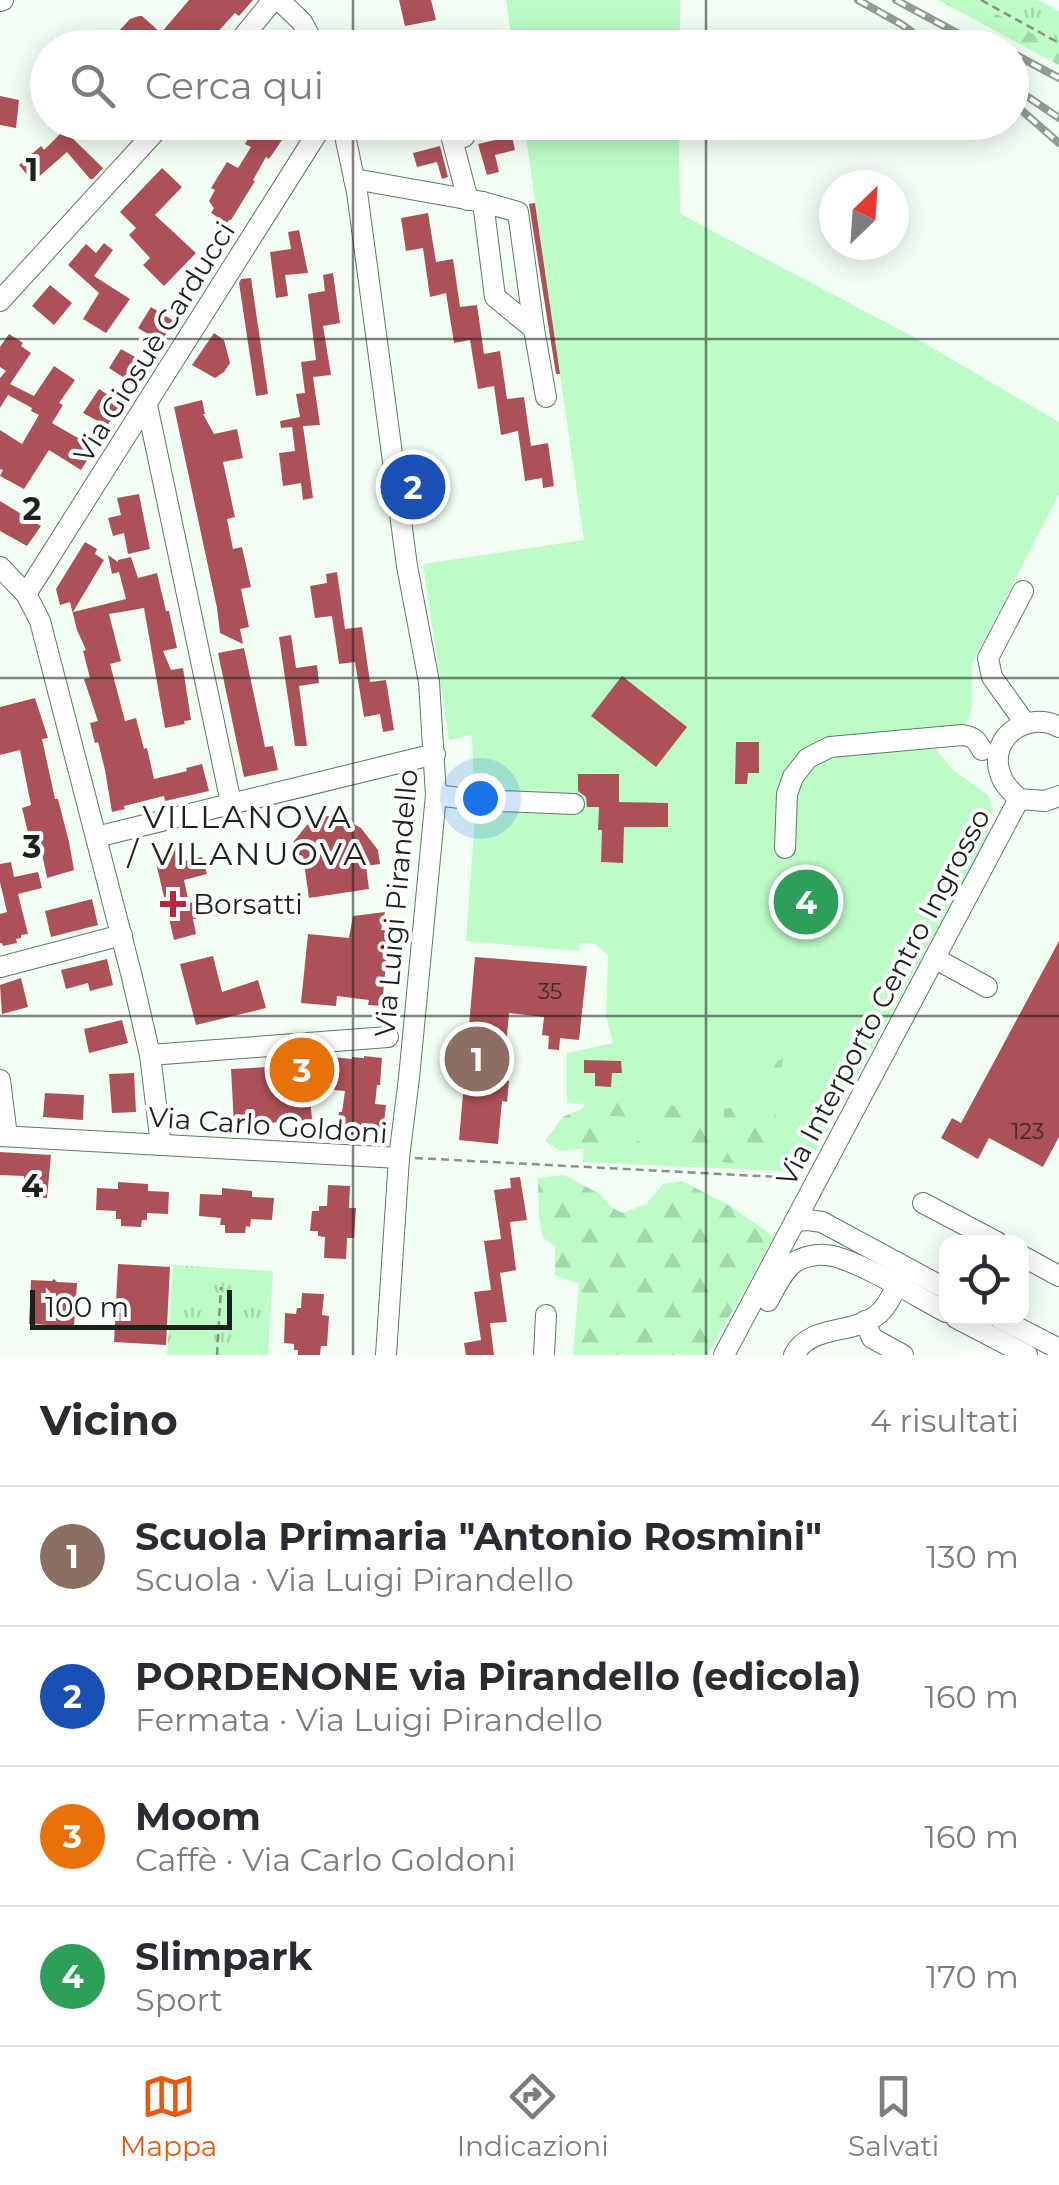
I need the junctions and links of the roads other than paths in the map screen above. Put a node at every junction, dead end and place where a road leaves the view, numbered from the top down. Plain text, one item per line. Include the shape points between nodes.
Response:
1 (289, 2) edge
2 (250, 30) edge
3 (306, 30) edge
4 (315, 30) edge
5 (148, 140) edge
6 (313, 140) edge
7 (346, 140) edge
8 (452, 140) edge
9 (354, 179) junction
10 (475, 201) junction
11 (0, 301) edge
12 (534, 329) junction
13 (546, 397) dead end
14 (147, 405) junction
15 (0, 567) edge
16 (1023, 591) dead end
17 (26, 594) junction
18 (1026, 723) junction
19 (1059, 728) edge
20 (960, 749) dead end
21 (991, 750) junction
22 (435, 754) junction
23 (436, 796) junction
24 (1059, 796) edge
25 (1019, 799) junction
26 (231, 803) junction
27 (574, 804) dead end
28 (96, 837) junction
29 (786, 848) dead end
30 (122, 935) junction
31 (936, 959) junction
32 (0, 967) edge
33 (987, 987) dead end
34 (388, 1038) dead end
35 (150, 1055) junction
36 (0, 1080) edge
37 (4, 1136) edge
38 (161, 1145) junction
39 (399, 1158) junction
40 (818, 1178) junction
41 (923, 1203) dead end
42 (795, 1222) junction
43 (846, 1234) junction
44 (984, 1235) edge
45 (828, 1254) junction
46 (1029, 1260) edge
47 (901, 1276) junction
48 (1059, 1276) edge
49 (939, 1287) edge
50 (939, 1306) edge
51 (546, 1315) dead end
52 (865, 1321) junction
53 (969, 1325) edge
54 (1012, 1325) edge
55 (1059, 1350) edge
56 (386, 1355) edge
57 (544, 1355) edge
58 (724, 1355) edge
59 (738, 1355) edge
60 (794, 1355) edge
61 (903, 1355) edge
62 (1027, 1355) edge

1 - 2 street
1 - 3 street
1 - 4 street
5 - 11 street
6 - 14 street, Via Giosuè Carducci
7 - 9 street, Via Luigi Pirandello
8 - 10 street
9 - 10 street
9 - 22 street, Via Luigi Pirandello
10 - 12 street via 495,297
10 - 12 street via 518,212
12 - 13 street
14 - 17 street, Via Giosuè Carducci
14 - 26 street
15 - 17 street
16 - 18 street via 988,658 992,677
17 - 28 street via 40,621
18 - 19 street
18 - 21 street
20 - 21 street
21 - 25 street, Via Interporto Centro Ingrosso via 1000,777
21 - 29 street via 973,736 830,747 793,776 786,794
22 - 23 street, Via Luigi Pirandello
22 - 26 street
23 - 27 street
23 - 39 street, Via Luigi Pirandello
24 - 25 street, Via Interporto Centro Ingrosso
25 - 31 street, Via Interporto Centro Ingrosso
26 - 28 street
28 - 30 street
30 - 32 street
30 - 35 street
31 - 33 street
31 - 40 street, Via Interporto Centro Ingrosso
34 - 35 street
35 - 38 street
36 - 37 street
37 - 38 street, Via Carlo Goldoni
38 - 39 street, Via Carlo Goldoni
39 - 56 street, Via Carlo Goldoni
40 - 42 street, Via Interporto Centro Ingrosso
40 - 43 street via 826,1210
41 - 44 street
42 - 43 street, Via Interporto Centro Ingrosso via 822,1222
42 - 45 street
42 - 58 street, Via Interporto Centro Ingrosso
43 - 47 street, Via Interporto Centro Ingrosso
45 - 47 street, Via Interporto Centro Ingrosso
45 - 59 street via 794,1262
46 - 48 street
47 - 49 street, Via Interporto Centro Ingrosso
47 - 50 street, Via Interporto Centro Ingrosso
47 - 52 street via 884,1308
51 - 57 street
52 - 60 street via 812,1337
52 - 61 street via 872,1338
53 - 62 street
54 - 55 street

